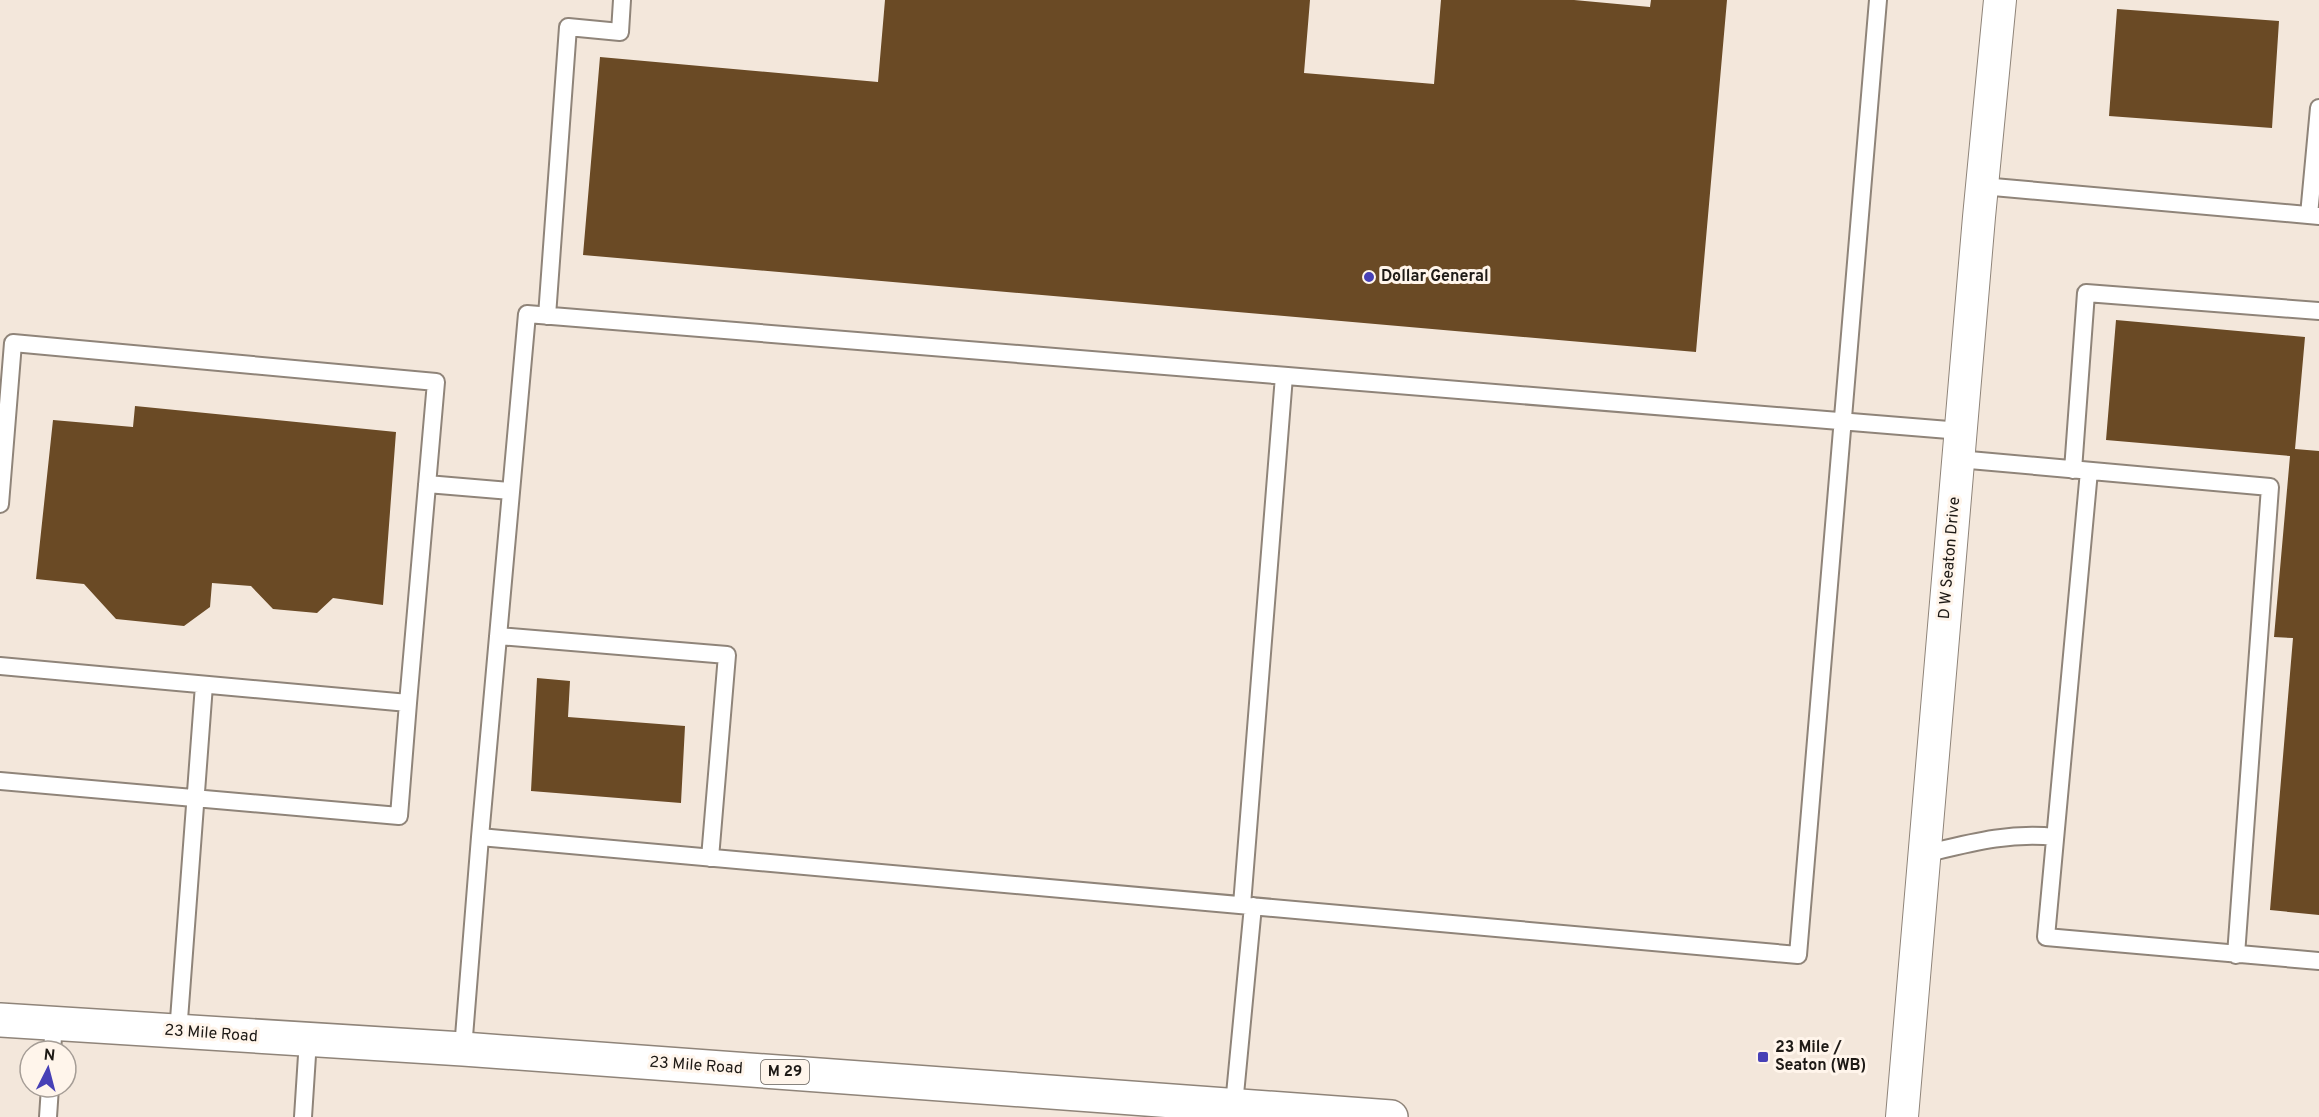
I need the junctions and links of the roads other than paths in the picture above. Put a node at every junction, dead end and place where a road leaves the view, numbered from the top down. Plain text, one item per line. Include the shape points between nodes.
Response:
1 (622, 0) edge
2 (1878, 0) edge
3 (2000, 0) edge
4 (2319, 108) edge
5 (1982, 186) junction
6 (2314, 215) edge
7 (2319, 311) edge
8 (547, 316) junction
9 (1284, 376) junction
10 (1843, 421) junction
11 (1959, 445) junction
12 (2081, 470) junction
13 (427, 484) junction
14 (511, 491) junction
15 (0, 504) edge
16 (498, 636) junction
17 (0, 666) edge
18 (204, 685) junction
19 (408, 703) junction
20 (0, 781) edge
21 (195, 797) junction
22 (480, 837) junction
23 (2055, 837) junction
24 (1924, 854) junction
25 (710, 858) junction
26 (1248, 906) junction
27 (2236, 955) junction
28 (2319, 962) edge
29 (0, 1020) edge
30 (178, 1033) junction
31 (53, 1037) edge
32 (308, 1040) junction
33 (464, 1049) junction
34 (49, 1099) edge
35 (1234, 1105) junction
36 (48, 1117) edge
37 (303, 1117) edge
38 (1391, 1117) edge
39 (1902, 1117) edge

1 - 8 lane via 620,32 568,27
2 - 10 lane
3 - 5 street, D W Seaton Drive
4 - 6 lane
5 - 6 lane
5 - 11 street, D W Seaton Drive
7 - 12 lane via 2086,293
8 - 9 lane
8 - 14 lane via 527,314
9 - 10 lane
9 - 26 lane
10 - 11 lane
10 - 26 lane via 1798,955
11 - 12 lane
11 - 24 street, D W Seaton Drive
12 - 23 lane
12 - 27 lane via 2270,487
13 - 14 lane
13 - 15 lane via 436,382 13,343
13 - 19 lane
14 - 16 lane
16 - 22 lane
16 - 25 lane via 727,655
17 - 18 lane
18 - 19 lane
18 - 21 lane
19 - 21 lane via 399,816
20 - 21 lane
21 - 30 lane
22 - 25 lane
22 - 33 lane
23 - 24 lane via 2004,836
23 - 27 lane via 2046,937
24 - 39 street, D W Seaton Drive
25 - 26 lane
26 - 35 lane
27 - 28 lane
29 - 31 main road, 23 Mile Road / M 29
30 - 31 main road, 23 Mile Road / M 29
30 - 32 main road, 23 Mile Road / M 29
32 - 33 main road, 23 Mile Road / M 29
32 - 37 lane
33 - 35 main road, 23 Mile Road / M 29
34 - 36 lane
35 - 38 main road, 23 Mile Road / M 29

